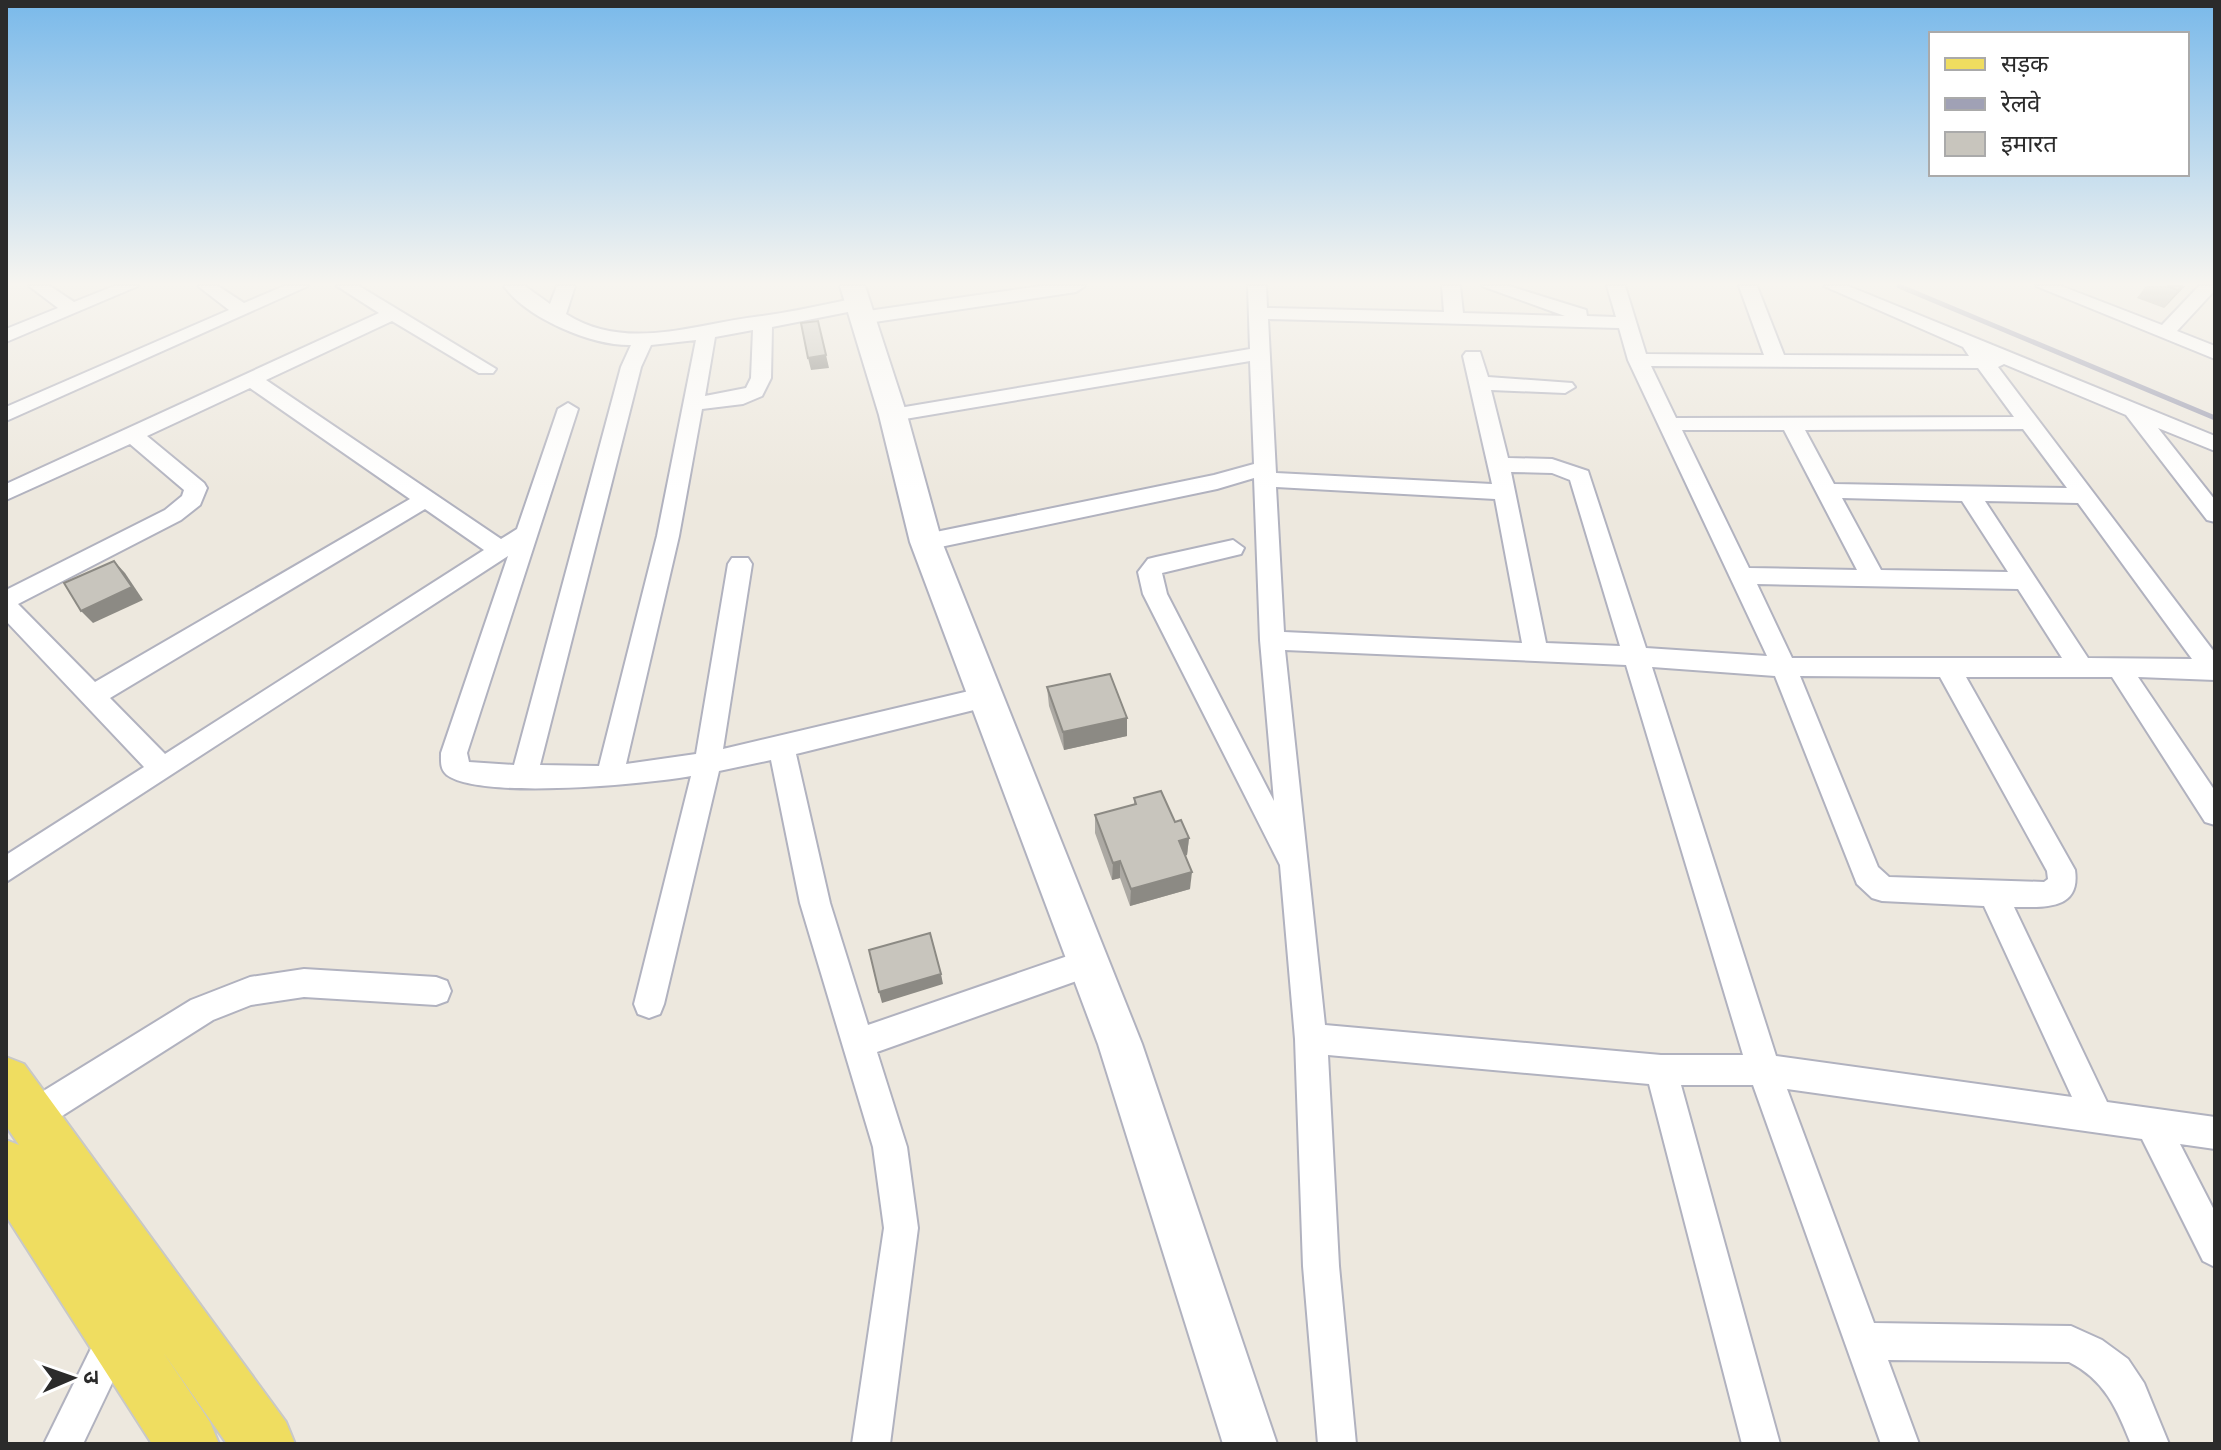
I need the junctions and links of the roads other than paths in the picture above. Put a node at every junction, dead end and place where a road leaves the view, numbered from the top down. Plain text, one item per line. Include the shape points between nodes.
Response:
1 (145, 354) edge
2 (308, 354) edge
3 (460, 354) edge
4 (637, 354) edge
5 (703, 354) edge
6 (762, 354) edge
7 (873, 354) edge
8 (1258, 354) joint
9 (1636, 354) edge
10 (1773, 354) edge
11 (1978, 354) edge
12 (1998, 354) edge
13 (1473, 356) dead end
14 (1638, 360) junction
15 (1776, 361) junction
16 (1983, 361) junction
17 (2019, 362) junction
18 (486, 369) dead end
19 (252, 380) junction
20 (1480, 383) junction
21 (1565, 387) dead end
22 (693, 404) junction
23 (2131, 408) junction
24 (568, 409) dead end
25 (6, 415) edge
26 (893, 415) junction
27 (2030, 423) junction
28 (1669, 424) junction
29 (1791, 424) junction
30 (133, 435) junction
31 (2215, 444) edge
32 (1499, 465) junction
33 (1267, 473) junction
34 (1826, 491) junction
35 (1505, 492) junction
36 (6, 493) edge
37 (1969, 494) junction
38 (2084, 496) junction
39 (428, 498) junction
40 (2213, 510) edge
41 (527, 533) junction
42 (926, 542) junction
43 (1233, 548) dead end
44 (500, 550) junction
45 (740, 564) dead end
46 (1741, 576) junction
47 (1873, 578) junction
48 (2025, 581) junction
49 (6, 600) edge
50 (6, 606) edge
51 (1272, 640) junction
52 (1536, 654) junction
53 (1634, 656) junction
54 (1784, 667) junction
55 (1948, 668) junction
56 (2081, 668) junction
57 (2119, 668) junction
58 (2214, 670) edge
59 (92, 696) junction
60 (986, 697) junction
61 (781, 747) junction
62 (708, 762) junction
63 (163, 769) junction
64 (524, 776) junction
65 (610, 777) junction
66 (2215, 814) edge
67 (8, 866) edge
68 (1293, 867) junction
69 (1993, 893) junction
70 (1088, 963) junction
71 (436, 991) dead end
72 (649, 1004) dead end
73 (1311, 1039) junction
74 (859, 1043) junction
75 (1661, 1070) junction
76 (1764, 1070) junction
77 (18, 1099) edge
78 (2098, 1118) junction
79 (2153, 1126) junction
80 (2215, 1133) edge
81 (6, 1167) edge
82 (2215, 1249) edge
83 (117, 1335) junction
84 (1864, 1341) junction
85 (63, 1444) edge
86 (188, 1444) edge
87 (264, 1444) edge
88 (871, 1444) edge
89 (1250, 1444) edge
90 (1337, 1444) edge
91 (1761, 1444) edge
92 (1900, 1444) edge
93 (2150, 1444) edge

1 - 25 street
2 - 19 street
3 - 18 street
4 - 64 street
5 - 22 street
6 - 22 street via 755,392
7 - 26 street
8 - 26 street
8 - 33 street
9 - 14 street
10 - 15 street
11 - 16 street
12 - 17 street
13 - 20 street
14 - 15 street
14 - 28 street
15 - 16 street
16 - 17 street
16 - 27 street
17 - 23 street
19 - 30 street
19 - 39 street
20 - 21 street
20 - 32 street
22 - 65 street via 668,536
23 - 31 street
23 - 40 street
24 - 41 street
26 - 42 street
27 - 29 street
27 - 38 street
28 - 29 street
28 - 46 street
29 - 34 street
30 - 36 street
30 - 49 street via 196,488 192,500 173,515
32 - 35 street
32 - 53 street via 1553,466 1580,476
33 - 35 street
33 - 42 street
33 - 51 street
34 - 37 street
34 - 47 street
35 - 52 street
37 - 38 street
37 - 48 street
38 - 58 street
39 - 44 street
39 - 59 street
41 - 44 street
41 - 64 street via 454,753 454,766 465,772
42 - 60 street
43 - 68 street via 1156,565 1150,572 1155,594
44 - 63 street
45 - 62 street
46 - 47 street
46 - 54 street
47 - 48 street
48 - 56 street
50 - 59 street
51 - 52 street
51 - 68 street
52 - 53 street
53 - 54 street
53 - 76 street
54 - 55 street
54 - 69 street via 1867,875 1882,889
55 - 56 street
55 - 69 street via 2061,870 2063,885 2048,895
56 - 57 street
57 - 58 street
57 - 66 street
59 - 63 street
60 - 61 street
60 - 70 street
61 - 62 street
61 - 74 street via 815,903
62 - 65 street
62 - 72 street
63 - 67 street
64 - 65 street
68 - 73 street
69 - 78 street
70 - 74 street
70 - 89 street via 1120,1044
71 - 77 street via 304,983 250,991
73 - 75 street
73 - 90 street via 1321,1266
74 - 88 street via 890,1147 901,1228
75 - 76 street
75 - 91 street
76 - 78 street
76 - 84 street
77 - 87 main road
78 - 79 street
79 - 80 street
79 - 82 street
81 - 83 main road
83 - 85 street
83 - 86 main road
84 - 92 street
84 - 93 street via 2071,1344 2100,1356 2124,1383

